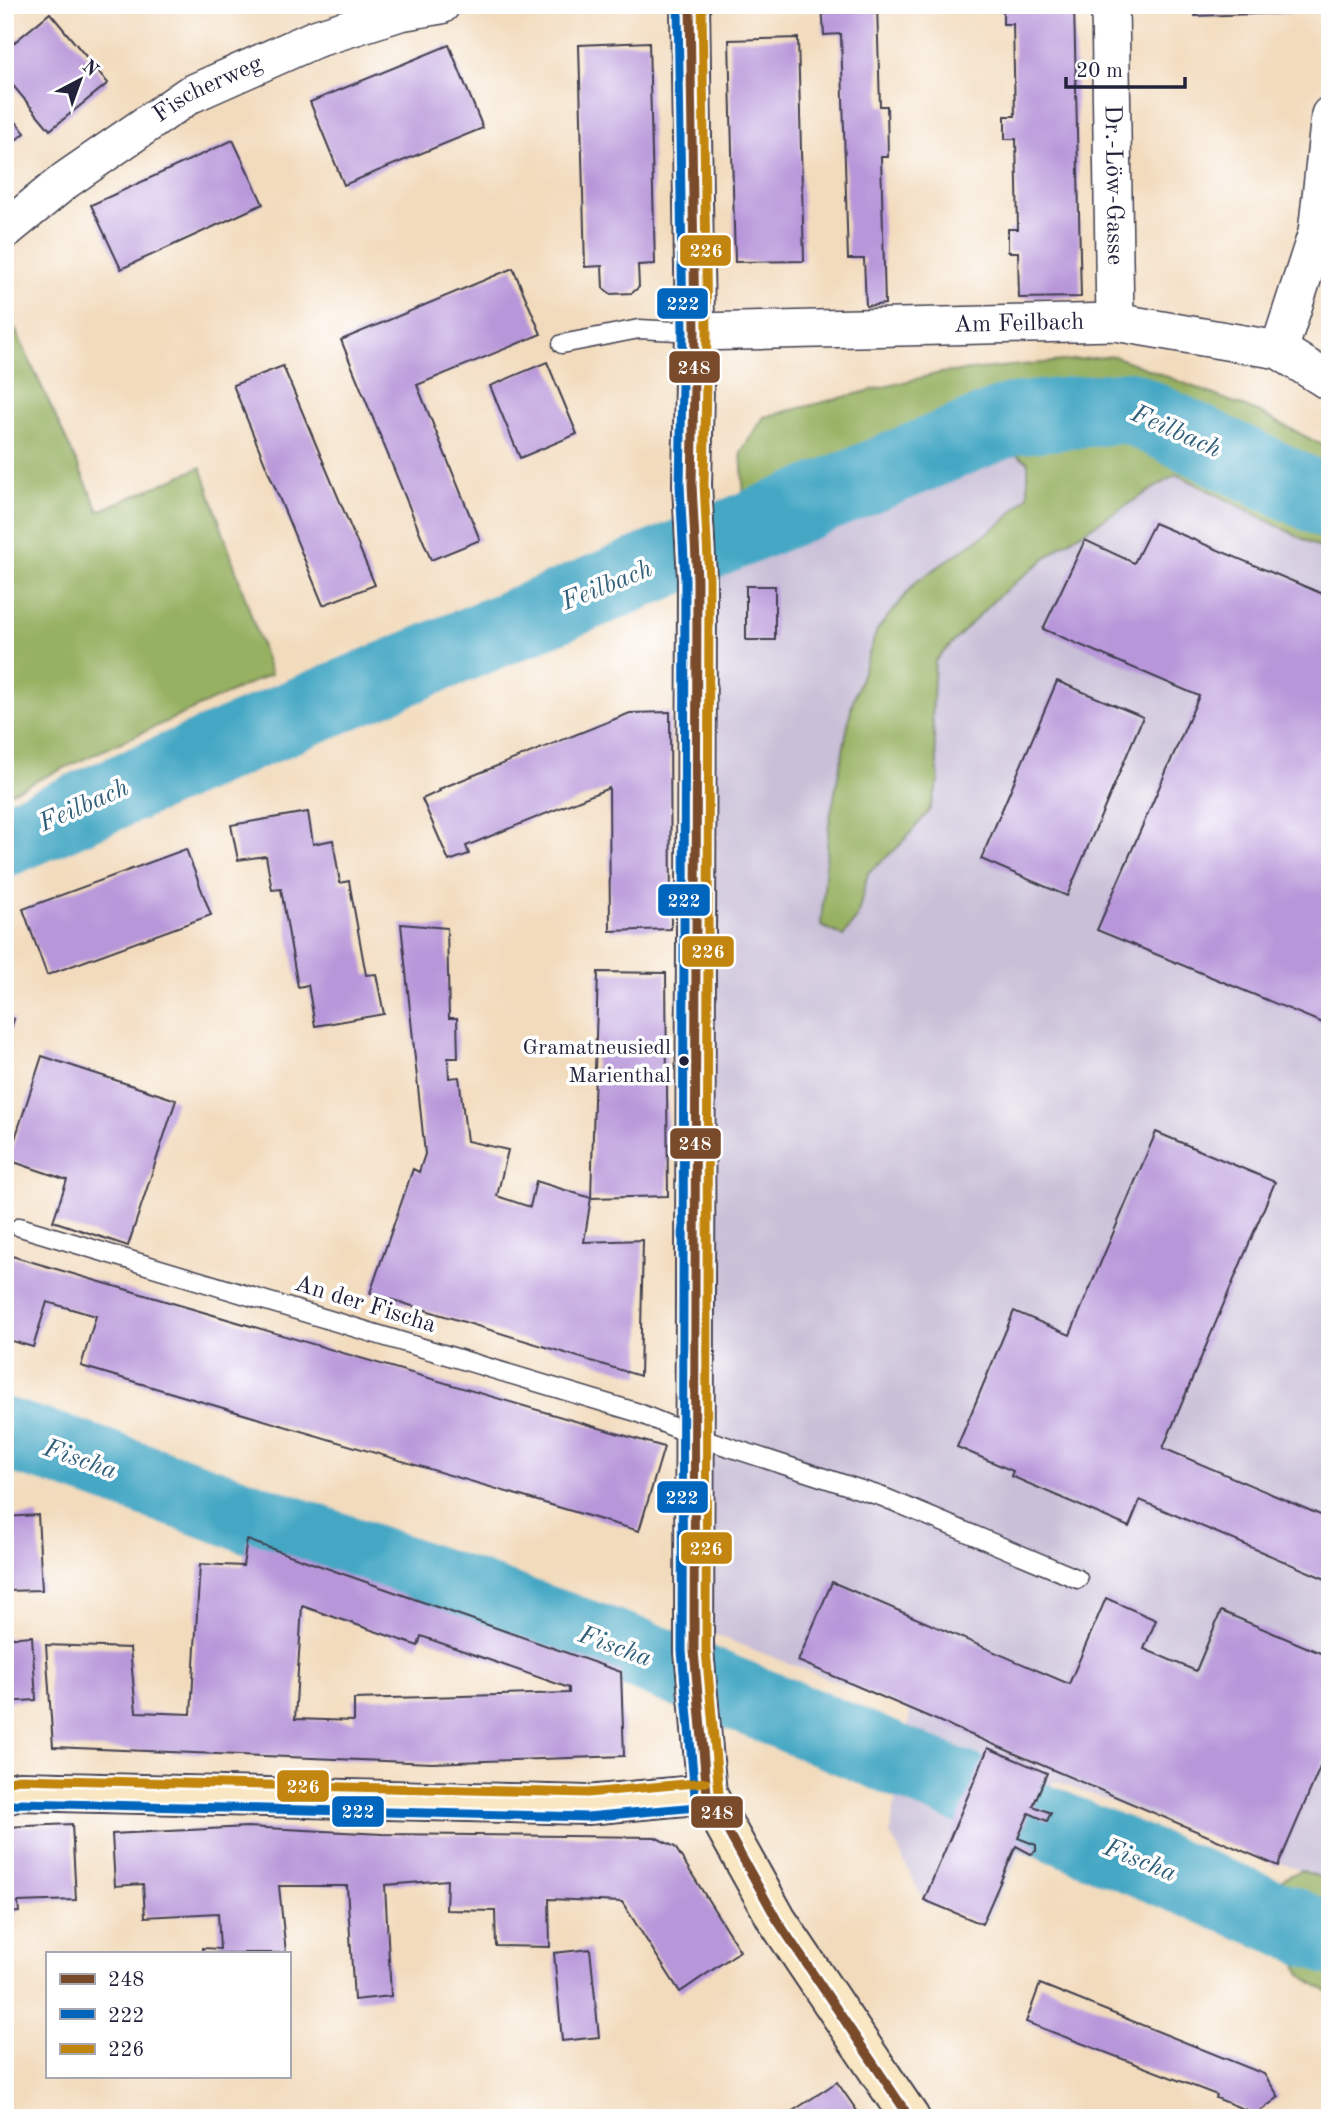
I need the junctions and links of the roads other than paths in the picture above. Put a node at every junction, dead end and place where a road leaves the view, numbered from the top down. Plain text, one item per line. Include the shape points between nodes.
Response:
1 (441, 5) edge
2 (690, 5) edge
3 (1110, 5) edge
4 (1330, 115) edge
5 (5, 230) edge
6 (1115, 322) junction
7 (695, 332) junction
8 (562, 344) dead end
9 (1279, 350) junction
10 (1330, 382) edge
11 (20, 1227) dead end
12 (695, 1436) junction
13 (1078, 1579) dead end
14 (707, 1794) junction
15 (5, 1795) edge
16 (910, 2118) edge

1 - 5 street, Fischerweg via 400,12 315,39 189,95 66,180
2 - 7 main road
3 - 6 street, Dr.-Löw-Gasse
4 - 9 street via 1317,233
6 - 7 street, Am Feilbach
6 - 9 street, Am Feilbach
7 - 8 lane via 639,329
7 - 12 main road
9 - 10 street, Am Feilbach
11 - 12 lane, An der Fischa via 636,1412
12 - 13 lane, An der Fischa via 883,1497
12 - 14 main road via 694,1651
14 - 15 main road via 587,1805 19,1791
14 - 16 main road via 777,1920

